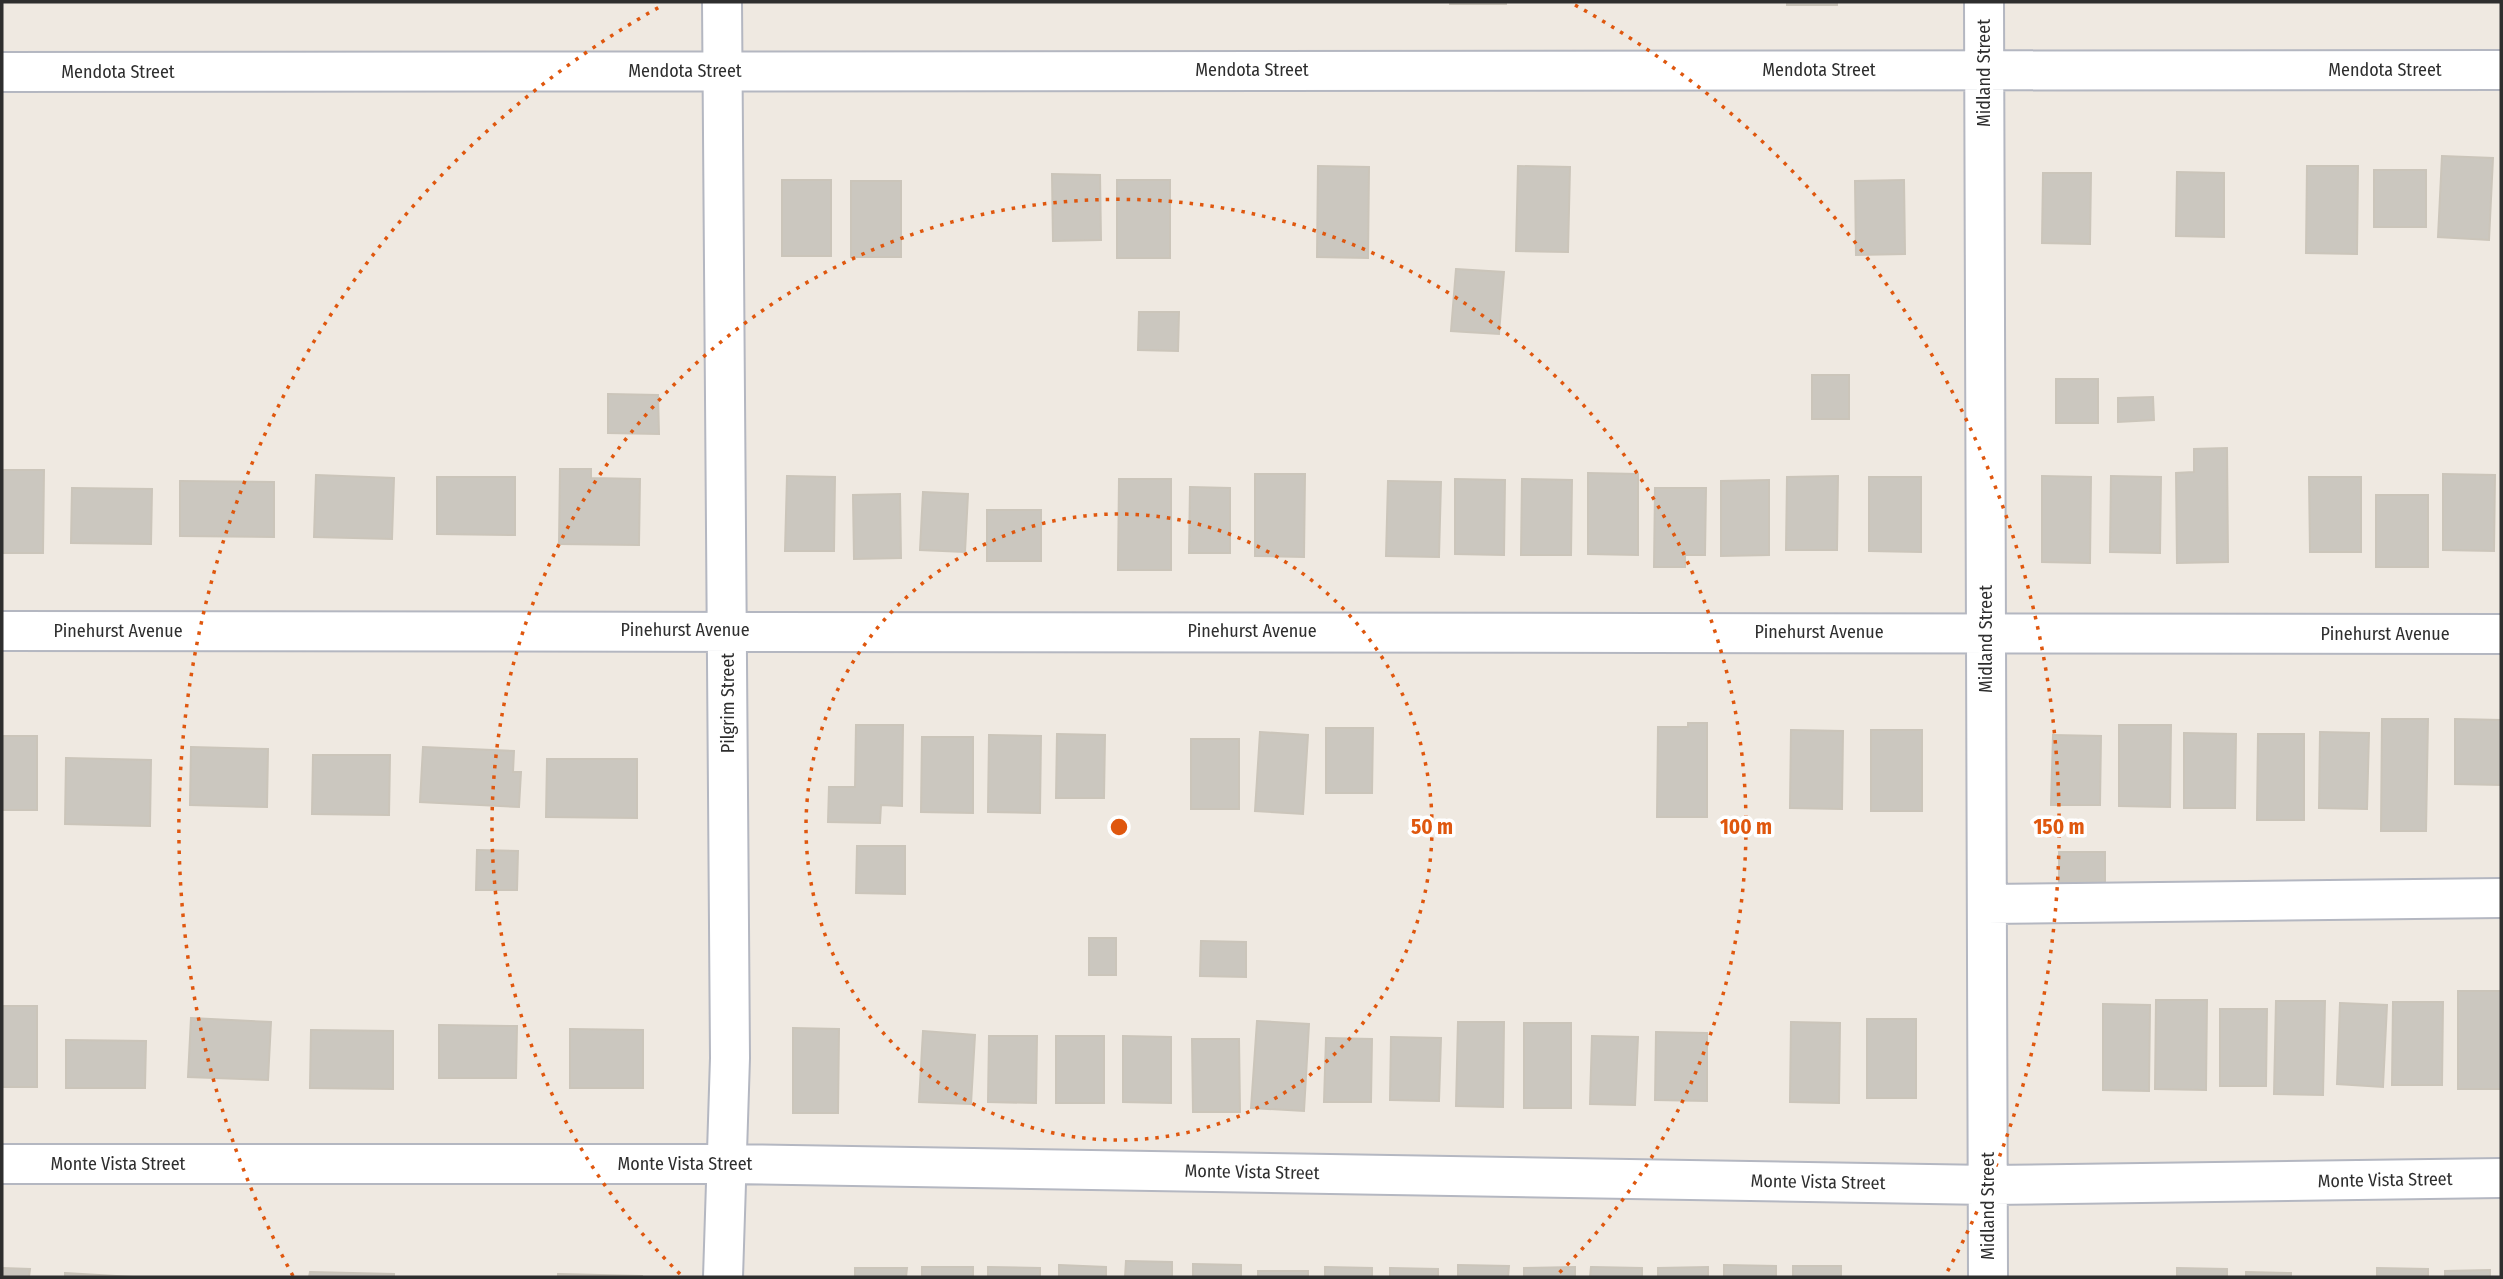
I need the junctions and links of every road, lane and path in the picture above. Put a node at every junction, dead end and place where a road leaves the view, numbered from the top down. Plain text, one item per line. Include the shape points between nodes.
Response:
1 (722, 2) edge
2 (1984, 2) edge
3 (2501, 70) edge
4 (723, 71) junction
5 (1985, 71) junction
6 (2, 72) edge
7 (728, 630) junction
8 (2, 631) edge
9 (1986, 632) junction
10 (2501, 634) edge
11 (2501, 898) edge
12 (1987, 904) junction
13 (2, 1164) edge
14 (728, 1164) junction
15 (2501, 1178) edge
16 (1989, 1185) junction
17 (723, 1277) edge
18 (1988, 1277) edge

1 - 4 street, Pilgrim Street
2 - 5 street, Midland Street
3 - 5 street, Mendota Street
4 - 5 street, Mendota Street
4 - 6 street, Mendota Street
4 - 7 street, Pilgrim Street
5 - 9 street, Midland Street
7 - 8 street, Pinehurst Avenue
7 - 9 street, Pinehurst Avenue
7 - 14 street, Pilgrim Street
9 - 10 street, Pinehurst Avenue
9 - 12 street, Midland Street
11 - 12 street
12 - 16 street, Midland Street
13 - 14 street, Monte Vista Street
14 - 16 street, Monte Vista Street
14 - 17 street, Pilgrim Street
15 - 16 street, Monte Vista Street
16 - 18 street, Midland Street

